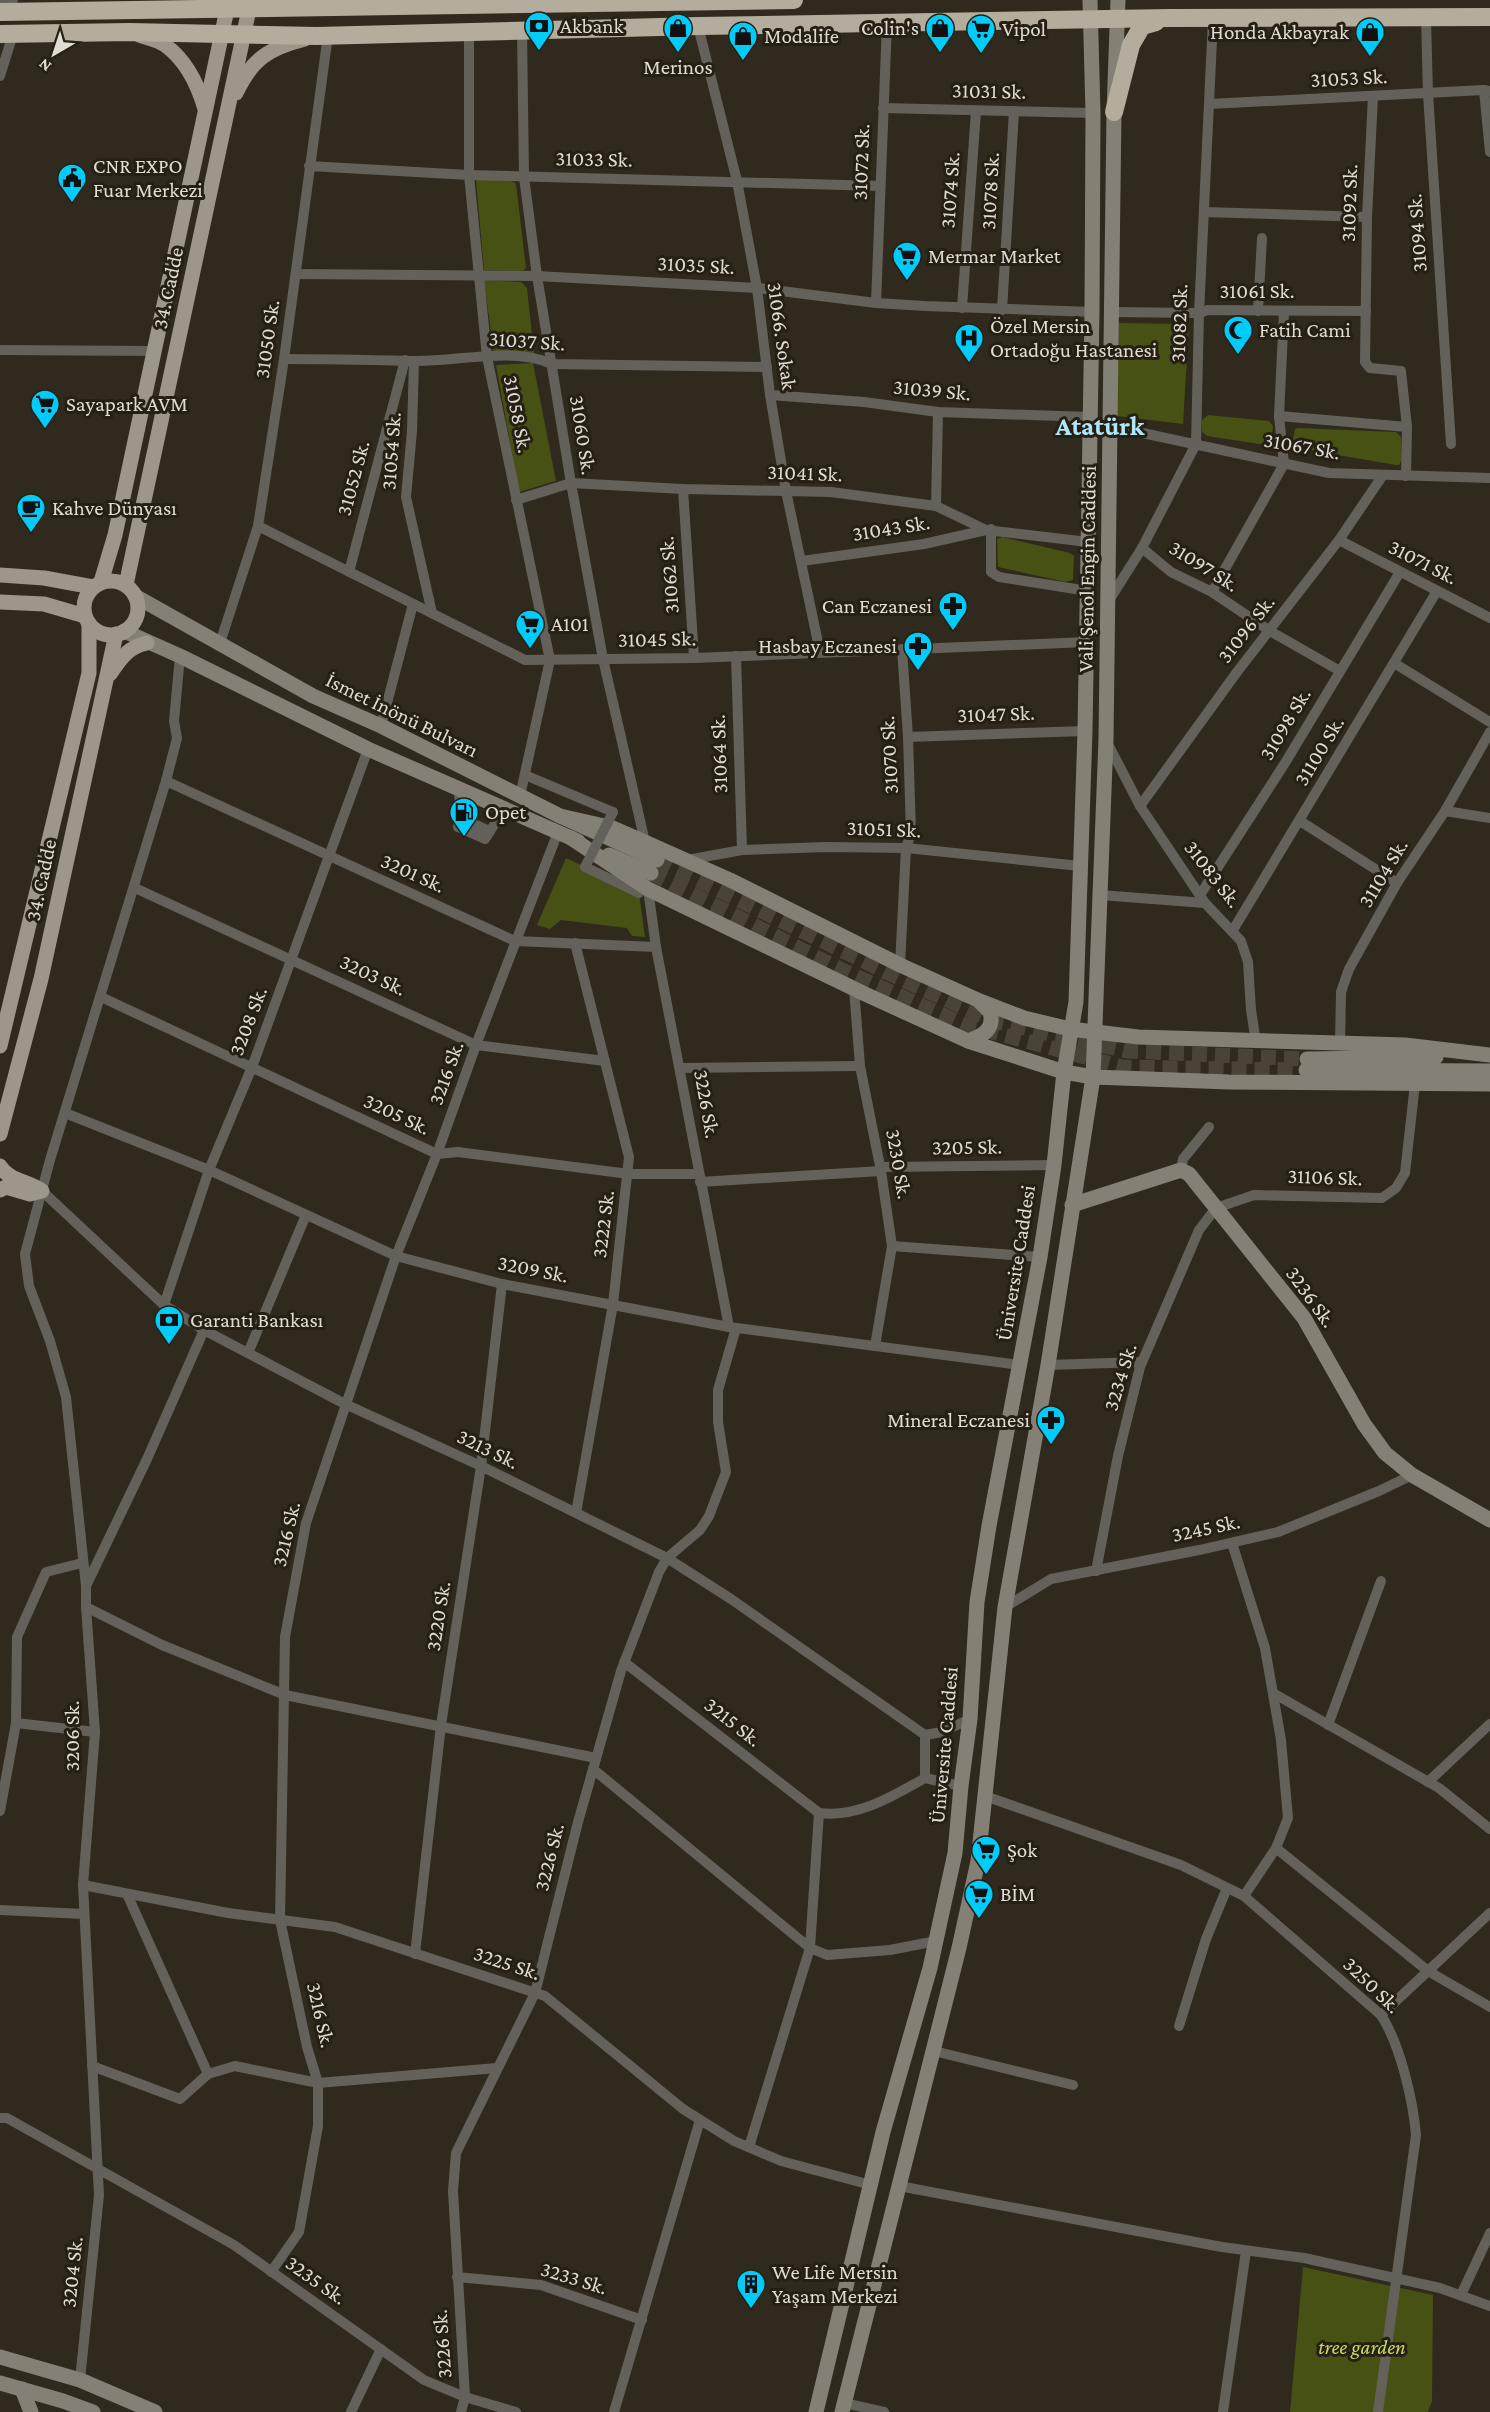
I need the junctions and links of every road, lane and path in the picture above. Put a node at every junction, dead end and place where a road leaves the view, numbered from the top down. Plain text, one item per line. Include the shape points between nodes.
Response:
1 (0, 0) edge
2 (13, 0) edge
3 (181, 0) edge
4 (313, 0) edge
5 (794, 0) edge
6 (1090, 0) edge
7 (1118, 0) edge
8 (448, 2) edge
9 (521, 2) edge
10 (363, 4) edge
11 (228, 5) edge
12 (250, 5) edge
13 (334, 8) junction
14 (151, 11) junction
15 (0, 12) edge
16 (1490, 17) edge
17 (1170, 18) junction
18 (1426, 18) junction
19 (1213, 19) junction
20 (1091, 20) junction
21 (1117, 20) junction
22 (887, 23) junction
23 (698, 26) junction
24 (522, 30) junction
25 (130, 32) junction
26 (469, 33) junction
27 (7, 34) edge
28 (222, 35) junction
29 (243, 35) junction
30 (323, 36) junction
31 (0, 75) edge
32 (1487, 90) edge
33 (1428, 94) junction
34 (1372, 96) junction
35 (1209, 104) junction
36 (883, 108) junction
37 (205, 111) junction
38 (976, 111) junction
39 (1014, 111) junction
40 (1093, 112) junction
41 (1114, 112) junction
42 (225, 118) junction
43 (1490, 152) edge
44 (309, 166) junction
45 (469, 175) junction
46 (524, 177) junction
47 (736, 181) junction
48 (880, 186) junction
49 (1204, 212) junction
50 (1367, 217) junction
51 (1262, 238) dead end
52 (296, 274) junction
53 (478, 275) junction
54 (537, 276) junction
55 (757, 288) junction
56 (876, 303) junction
57 (962, 308) junction
58 (1002, 310) junction
59 (1258, 311) junction
60 (1284, 311) junction
61 (1366, 311) junction
62 (1092, 312) junction
63 (1112, 312) junction
64 (1199, 313) junction
65 (0, 350) edge
66 (154, 351) junction
67 (487, 357) junction
68 (284, 359) junction
69 (410, 360) junction
70 (552, 364) junction
71 (767, 367) junction
72 (770, 395) junction
73 (938, 412) junction
74 (1279, 416) junction
75 (1090, 417) junction
76 (1110, 426) junction
77 (1407, 428) junction
78 (1196, 444) junction
79 (1451, 444) dead end
80 (1284, 464) junction
81 (1383, 475) junction
82 (1406, 476) junction
83 (1490, 478) edge
84 (571, 483) junction
85 (683, 489) junction
86 (786, 491) junction
87 (516, 500) junction
88 (936, 506) junction
89 (258, 526) junction
90 (988, 530) junction
91 (1339, 540) junction
92 (1088, 542) junction
93 (1142, 548) junction
94 (802, 561) junction
95 (349, 572) junction
96 (1400, 572) junction
97 (0, 575) edge
98 (97, 585) junction
99 (131, 591) junction
100 (1088, 591) junction
101 (1437, 591) junction
102 (1212, 592) junction
103 (0, 602) edge
104 (413, 604) junction
105 (1106, 605) junction
106 (432, 613) junction
107 (1490, 618) edge
108 (87, 620) junction
109 (1270, 631) junction
110 (120, 632) junction
111 (1087, 642) junction
112 (147, 643) junction
113 (220, 643) junction
114 (902, 649) junction
115 (820, 652) junction
116 (180, 656) junction
117 (736, 656) junction
118 (694, 658) junction
119 (603, 659) junction
120 (550, 660) junction
121 (1394, 663) junction
122 (1340, 671) junction
123 (105, 681) junction
124 (1490, 722) edge
125 (381, 726) junction
126 (1085, 731) junction
127 (1490, 732) edge
128 (908, 736) junction
129 (1106, 739) junction
130 (368, 749) junction
131 (525, 775) junction
132 (166, 781) junction
133 (459, 789) junction
134 (520, 796) junction
135 (1140, 806) junction
136 (505, 809) junction
137 (1445, 811) junction
138 (560, 816) junction
139 (1490, 818) edge
140 (1300, 821) junction
141 (565, 835) junction
142 (645, 842) junction
143 (906, 848) junction
144 (742, 850) junction
145 (330, 857) junction
146 (686, 860) junction
147 (1080, 866) junction
148 (1397, 883) junction
149 (135, 888) junction
150 (643, 891) junction
151 (1100, 895) junction
152 (1203, 899) junction
153 (1233, 930) junction
154 (515, 941) junction
155 (575, 943) junction
156 (656, 948) junction
157 (292, 959) junction
158 (900, 965) junction
159 (855, 988) junction
160 (102, 997) junction
161 (980, 1001) junction
162 (1070, 1029) junction
163 (1095, 1031) junction
164 (968, 1041) junction
165 (1256, 1042) junction
166 (1340, 1044) junction
167 (476, 1045) junction
168 (0, 1046) edge
169 (1490, 1055) edge
170 (605, 1061) junction
171 (860, 1066) junction
172 (252, 1067) junction
173 (681, 1068) junction
174 (1490, 1071) edge
175 (1064, 1072) junction
176 (1093, 1077) junction
177 (1415, 1084) junction
178 (1490, 1084) edge
179 (65, 1113) junction
180 (1209, 1127) dead end
181 (0, 1134) edge
182 (437, 1154) junction
183 (1054, 1165) junction
184 (881, 1169) junction
185 (209, 1170) junction
186 (1181, 1170) junction
187 (629, 1174) junction
188 (700, 1178) junction
189 (4, 1180) edge
190 (42, 1191) junction
191 (1072, 1204) junction
192 (1216, 1208) junction
193 (306, 1215) junction
194 (892, 1246) junction
195 (396, 1257) junction
196 (1040, 1257) junction
197 (502, 1284) junction
198 (613, 1304) junction
199 (164, 1305) junction
200 (733, 1327) junction
201 (204, 1330) junction
202 (875, 1346) junction
203 (248, 1353) junction
204 (1142, 1362) junction
205 (1020, 1365) junction
206 (1048, 1365) junction
207 (345, 1404) junction
208 (481, 1466) junction
209 (1412, 1475) junction
210 (576, 1514) junction
211 (1490, 1520) edge
212 (1232, 1543) junction
213 (667, 1558) junction
214 (82, 1563) junction
215 (1096, 1571) junction
216 (1381, 1581) dead end
217 (86, 1586) junction
218 (86, 1607) junction
219 (1005, 1607) junction
220 (624, 1662) junction
221 (1273, 1693) junction
222 (285, 1695) junction
223 (970, 1719) junction
224 (16, 1723) junction
225 (1490, 1724) edge
226 (441, 1725) junction
227 (1328, 1725) junction
228 (95, 1732) junction
229 (925, 1735) junction
230 (595, 1764) junction
231 (926, 1778) junction
232 (1428, 1782) junction
233 (961, 1786) junction
234 (985, 1796) junction
235 (0, 1811) edge
236 (819, 1813) junction
237 (1490, 1829) edge
238 (1276, 1848) junction
239 (83, 1885) junction
240 (1227, 1888) junction
241 (127, 1894) junction
242 (1244, 1896) junction
243 (0, 1910) edge
244 (1490, 1913) edge
245 (84, 1914) junction
246 (280, 1920) junction
247 (936, 1941) junction
248 (810, 1948) junction
249 (415, 1954) junction
250 (1428, 1971) junction
251 (535, 1993) junction
252 (1490, 2007) edge
253 (1381, 2015) junction
254 (1179, 2026) dead end
255 (934, 2051) junction
256 (92, 2066) junction
257 (496, 2068) junction
258 (208, 2074) junction
259 (318, 2083) junction
260 (1073, 2085) dead end
261 (0, 2118) edge
262 (700, 2120) junction
263 (749, 2147) junction
264 (98, 2168) junction
265 (871, 2185) junction
266 (899, 2186) junction
267 (1490, 2233) edge
268 (1246, 2251) junction
269 (272, 2272) junction
270 (457, 2277) junction
271 (1397, 2279) junction
272 (1461, 2295) junction
273 (1490, 2306) edge
274 (642, 2320) junction
275 (381, 2349) junction
276 (0, 2357) edge
277 (80, 2380) junction
278 (0, 2383) edge
279 (22, 2389) junction
280 (465, 2397) junction
281 (843, 2407) edge
282 (31, 2412) edge
283 (93, 2412) edge
284 (155, 2412) edge
285 (351, 2412) edge
286 (461, 2412) edge
287 (516, 2412) edge
288 (614, 2412) edge
289 (816, 2412) edge
290 (884, 2412) edge
291 (1223, 2412) edge
292 (1378, 2412) edge

1 - 2 street
3 - 14 main road
4 - 13 main road
5 - 9 highway
6 - 20 main road, Vali Şenol Engin Caddesi
7 - 21 main road, Vali Şenol Engin Caddesi
8 - 9 highway
8 - 10 highway
10 - 13 highway
11 - 12 highway
11 - 14 highway
11 - 28 main road, 34. Cadde
12 - 13 highway
12 - 29 main road, 34. Cadde
14 - 15 highway
16 - 18 highway
17 - 19 highway
17 - 21 highway
17 - 41 highway via 1142,26 1135,36
18 - 19 highway
18 - 33 street, 31094 Sk.
19 - 35 street, 31082 Sk.
20 - 21 highway
20 - 22 highway
20 - 40 main road, Vali Şenol Engin Caddesi
21 - 41 main road, Vali Şenol Engin Caddesi
22 - 23 highway
22 - 36 street, 31072 Sk.
23 - 24 highway
23 - 47 street, 31066. Sokak
24 - 26 highway
24 - 46 street, 31060 Sk.
25 - 27 highway
25 - 28 highway
25 - 37 main road via 165,45 186,66 199,88
26 - 30 highway
26 - 45 street, 31058 Sk.
27 - 31 street
28 - 29 highway
28 - 37 main road, 34. Cadde
29 - 30 highway
29 - 42 main road, 34. Cadde
30 - 42 main road via 267,52 248,69
30 - 44 street, 31050 Sk.
32 - 33 street, 31053 Sk.
32 - 43 street
33 - 34 street, 31053 Sk.
33 - 79 street, 31094 Sk.
34 - 35 street, 31053 Sk.
34 - 50 street, 31092 Sk.
35 - 49 street, 31082 Sk.
36 - 38 street, 31031 Sk.
36 - 48 street, 31072 Sk.
37 - 66 main road, 34. Cadde
38 - 39 street, 31031 Sk.
38 - 57 street, 31074 Sk.
39 - 40 street, 31031 Sk.
39 - 58 street, 31078 Sk.
40 - 62 main road, Vali Şenol Engin Caddesi
41 - 63 main road, Vali Şenol Engin Caddesi
42 - 99 main road, 34. Cadde
44 - 45 street, 31033 Sk.
44 - 52 street, 31050 Sk.
45 - 46 street, 31033 Sk.
45 - 53 street, 31058 Sk.
46 - 47 street, 31033 Sk.
46 - 54 street, 31060 Sk.
47 - 48 street, 31033 Sk.
47 - 55 street, 31066. Sokak
48 - 56 street, 31072 Sk.
49 - 50 street
49 - 64 street, 31082 Sk.
50 - 61 street, 31092 Sk.
51 - 59 street
52 - 53 street, 31035 Sk.
52 - 68 street, 31050 Sk.
53 - 54 street, 31035 Sk.
53 - 67 street, 31058 Sk.
54 - 55 street, 31035 Sk.
54 - 70 street, 31060 Sk.
55 - 56 street, 31035 Sk.
55 - 71 street, 31066. Sokak
56 - 57 street, 31035 Sk.
57 - 58 street, 31035 Sk.
58 - 62 street, 31035 Sk.
59 - 60 street, 31061 Sk.
59 - 64 street, 31061 Sk.
60 - 61 street, 31061 Sk.
60 - 74 street
61 - 77 street via 1365,362 1370,368 1401,371
62 - 75 main road, Vali Şenol Engin Caddesi
63 - 64 street, 31061 Sk.
63 - 76 main road, Vali Şenol Engin Caddesi
64 - 78 street, 31082 Sk.
65 - 66 street
66 - 98 main road, 34. Cadde via 115,535
67 - 69 street, 31037 Sk.
67 - 70 street, 31037 Sk. via 537,357
67 - 87 street, 31058 Sk.
68 - 69 street, 31037 Sk.
68 - 89 street, 31050 Sk.
69 - 95 street, 31052 Sk.
69 - 106 street, 31054 Sk. via 412,431 406,497
70 - 71 street, 31037 Sk.
70 - 84 street, 31060 Sk.
71 - 72 street, 31066. Sokak
72 - 73 street, 31039 Sk.
72 - 86 street, 31066. Sokak
73 - 75 street, 31039 Sk.
73 - 88 street
74 - 77 street
74 - 80 street
75 - 92 main road, Vali Şenol Engin Caddesi
76 - 78 street, 31067 Sk.
76 - 105 main road, Vali Şenol Engin Caddesi
77 - 82 street
78 - 80 street, 31067 Sk.
78 - 93 street, 31082 Sk.
80 - 81 street, 31067 Sk. via 1329,473
80 - 102 street
81 - 82 street, 31067 Sk.
81 - 91 street, 31096 Sk.
82 - 83 street, 31067 Sk.
84 - 85 street, 31041 Sk.
84 - 87 street, 31041 Sk.
84 - 119 street, 31060 Sk.
85 - 86 street, 31041 Sk.
85 - 118 street, 31062 Sk.
86 - 88 street, 31041 Sk. via 831,492
86 - 94 street, 31066. Sokak
87 - 120 street, 31058 Sk.
88 - 90 street, 31041 Sk.
89 - 95 street, 31045 Sk.
89 - 113 street, 31050 Sk.
90 - 92 street, 31041 Sk.
90 - 94 street, 31043 Sk. via 924,544
90 - 100 street via 991,572 999,577
91 - 96 street, 31071 Sk.
91 - 109 street, 31096 Sk.
92 - 100 main road, Vali Şenol Engin Caddesi
93 - 102 street, 31097 Sk. via 1171,572
93 - 105 street, 31082 Sk.
94 - 115 street, 31066. Sokak
95 - 104 street, 31045 Sk.
96 - 101 street, 31071 Sk.
96 - 122 street, 31098 Sk.
97 - 98 main road
98 - 99 main road via 110,580
98 - 108 main road via 85,600
99 - 110 main road via 137,615 134,623
99 - 113 main road, İsmet İnönü Bulvarı
100 - 111 main road, Vali Şenol Engin Caddesi
101 - 107 street, 31071 Sk.
101 - 121 street, 31100 Sk.
102 - 109 street, 31097 Sk.
103 - 108 main road via 44,604
104 - 106 street, 31045 Sk.
104 - 125 street
105 - 129 main road, Vali Şenol Engin Caddesi
106 - 120 street, 31045 Sk. via 525,660
108 - 110 main road via 103,633
108 - 168 main road, 34. Cadde via 89,673
109 - 122 street, 31097 Sk.
109 - 135 street, 31096 Sk.
110 - 112 main road, İsmet İnönü Bulvarı
110 - 123 main road, 34. Cadde
111 - 114 street, 31045 Sk.
111 - 126 main road, Vali Şenol Engin Caddesi
112 - 116 main road, İsmet İnönü Bulvarı
112 - 123 main road via 134,645 123,654
113 - 125 main road, İsmet İnönü Bulvarı via 313,696
114 - 115 street, 31045 Sk.
114 - 128 street, 31070 Sk.
115 - 117 street, 31045 Sk.
116 - 130 main road, İsmet İnönü Bulvarı
116 - 132 street via 174,721 177,738
117 - 118 street, 31045 Sk.
117 - 144 street, 31064 Sk.
118 - 119 street, 31045 Sk.
119 - 120 street, 31045 Sk.
119 - 142 street, 31060 Sk.
120 - 131 street, 31058 Sk.
121 - 124 street
121 - 140 street, 31100 Sk.
122 - 152 street, 31098 Sk.
123 - 181 main road, 34. Cadde via 41,979
125 - 134 main road, İsmet İnönü Bulvarı
126 - 128 street, 31047 Sk.
126 - 147 main road, Vali Şenol Engin Caddesi
127 - 137 street, 31104 Sk.
128 - 143 street, 31070 Sk. via 911,833
129 - 135 street, 31083 Sk.
129 - 151 main road, Vali Şenol Engin Caddesi
130 - 133 main road, İsmet İnönü Bulvarı
130 - 145 street, 3208 Sk.
131 - 134 street, 31058 Sk.
131 - 150 street, bridge via 613,812 585,867
132 - 145 street, 3201 Sk.
132 - 149 street
133 - 136 main road, İsmet İnönü Bulvarı
133 - 136 street via 460,818 490,831
134 - 138 main road, İsmet İnönü Bulvarı
135 - 152 street, 31083 Sk.
136 - 141 main road, İsmet İnönü Bulvarı
137 - 139 street
137 - 148 street, 31104 Sk.
138 - 141 main road, İsmet İnönü Bulvarı via 654,866
138 - 142 main road via 613,828
140 - 148 street
140 - 153 street, 31100 Sk.
141 - 150 main road
141 - 154 street, 3216 Sk.
142 - 146 main road
143 - 144 street, 31051 Sk.
143 - 147 street, 31051 Sk.
143 - 158 street, 31070 Sk.
144 - 146 street, 31051 Sk.
145 - 154 street, 3201 Sk.
145 - 157 street, 3208 Sk.
146 - 158 main road
147 - 162 main road, Vali Şenol Engin Caddesi via 1076,1002
148 - 166 street, 31104 Sk. via 1349,969 1341,992
149 - 157 street, 3203 Sk.
149 - 160 street
150 - 156 street, 3226 Sk.
150 - 159 main road
151 - 152 street
151 - 163 main road, Vali Şenol Engin Caddesi
152 - 153 street, 31083 Sk.
153 - 165 street, 31083 Sk. via 1248,962
154 - 155 street, 3201 Sk.
154 - 167 street, 3216 Sk.
155 - 156 street, 3201 Sk.
155 - 170 street, 3222 Sk.
156 - 173 street, 3226 Sk.
157 - 167 street, 3203 Sk.
157 - 172 street, 3208 Sk.
158 - 161 main road
159 - 164 main road
159 - 171 street, 3230 Sk.
160 - 172 street, 3205 Sk.
160 - 179 street
161 - 162 main road via 1024,1018
161 - 164 main road via 990,1012 990,1026 985,1034
162 - 163 main road
162 - 175 main road, Üniversite Caddesi
163 - 165 main road via 1138,1037
163 - 176 main road, Vali Şenol Engin Caddesi
164 - 175 main road
165 - 166 main road
166 - 169 main road via 1405,1045
167 - 170 street, 3203 Sk.
167 - 182 street, 3216 Sk.
169 - 174 main road via 1307,1064
170 - 187 street, 3222 Sk. via 629,1158
171 - 173 street
171 - 184 street, 3230 Sk.
172 - 182 street, 3205 Sk.
172 - 185 street, 3208 Sk.
173 - 188 street, 3226 Sk.
175 - 176 main road
175 - 183 main road, Üniversite Caddesi
176 - 177 main road
176 - 191 main road
177 - 178 main road
177 - 192 street, 31106 Sk. via 1405,1173 1396,1188 1382,1198 1254,1195
179 - 185 street, 3209 Sk.
179 - 190 street
180 - 186 street via 1183,1159
182 - 187 street, 3205 Sk. via 458,1152
182 - 195 street, 3216 Sk.
183 - 184 street, 3205 Sk.
183 - 196 main road, Üniversite Caddesi
184 - 188 street, 3205 Sk.
184 - 194 street, 3230 Sk.
185 - 193 street, 3209 Sk.
185 - 199 street, 3208 Sk.
186 - 191 main road
186 - 192 main road, 3236 Sk. via 1189,1174
187 - 188 street, 3205 Sk.
187 - 198 street, 3222 Sk.
188 - 200 street, 3226 Sk.
189 - 190 main road via 30,1194
190 - 199 street, 3213 Sk.
190 - 214 street via 25,1254 29,1286 66,1397
191 - 206 main road
192 - 204 street, 3234 Sk. via 1198,1230
192 - 209 main road, 3236 Sk. via 1305,1318 1364,1424 1385,1453
193 - 195 street, 3209 Sk.
193 - 203 street
194 - 196 street
194 - 202 street, 3230 Sk.
195 - 197 street, 3209 Sk.
195 - 207 street, 3216 Sk.
196 - 205 main road, Üniversite Caddesi
197 - 198 street, 3209 Sk.
197 - 208 street, 3220 Sk.
198 - 200 street, 3209 Sk.
198 - 210 street, 3222 Sk.
199 - 201 street, 3213 Sk.
200 - 202 street, 3209 Sk.
200 - 213 street, 3226 Sk. via 718,1390 718,1422 726,1472 700,1530
201 - 203 street, 3213 Sk.
201 - 217 street, 3206 Sk.
202 - 205 street, 3209 Sk.
203 - 207 street, 3213 Sk.
204 - 206 street
204 - 215 street, 3234 Sk. via 1118,1456
205 - 223 main road, Üniversite Caddesi via 977,1602
206 - 219 main road
207 - 208 street, 3213 Sk.
207 - 222 street, 3216 Sk. via 306,1523 285,1637
208 - 210 street, 3213 Sk.
208 - 226 street, 3220 Sk.
209 - 211 main road, 3236 Sk.
209 - 212 street, 3245 Sk. via 1278,1532
210 - 213 street, 3213 Sk.
212 - 215 street, 3245 Sk.
212 - 221 street via 1265,1648
213 - 220 street, 3226 Sk.
213 - 229 street, 3213 Sk.
214 - 217 street
214 - 224 street via 46,1572 16,1637
215 - 219 street, 3245 Sk. via 1051,1579
216 - 227 street
217 - 218 street, 3206 Sk.
218 - 222 street via 162,1645
218 - 228 street, 3206 Sk.
219 - 234 main road
220 - 230 street, 3226 Sk.
220 - 236 street, 3215 Sk.
221 - 227 street
221 - 238 street via 1288,1818
222 - 226 street
222 - 246 street, 3216 Sk.
223 - 229 street
223 - 233 main road, Üniversite Caddesi
224 - 228 street
224 - 235 street
225 - 232 street
226 - 230 street
226 - 249 street, 3220 Sk.
227 - 232 street
228 - 239 street, 3206 Sk.
229 - 231 street
230 - 248 street
230 - 251 street, 3226 Sk.
231 - 233 street
231 - 236 street via 880,1803 837,1816
232 - 237 street
233 - 247 main road, Üniversite Caddesi via 955,1853
234 - 240 street, 3250 Sk. via 1180,1865
234 - 255 main road via 978,1861
236 - 248 street
238 - 242 street
238 - 250 street
239 - 241 street, 3225 Sk.
239 - 245 street, 3206 Sk.
240 - 242 street, 3250 Sk.
240 - 254 street
241 - 246 street, 3225 Sk.
241 - 258 street
242 - 253 street, 3250 Sk.
243 - 245 street
244 - 250 street
245 - 256 street, 3206 Sk.
246 - 249 street, 3225 Sk. via 335,1927
246 - 259 street, 3216 Sk.
247 - 248 street via 890,1950 827,1955
247 - 265 main road, Üniversite Caddesi
248 - 263 street
249 - 251 street, 3225 Sk.
250 - 252 street
250 - 253 street
251 - 257 street, 3226 Sk.
251 - 262 street, 3225 Sk. via 545,1996
253 - 271 street, 3250 Sk. via 1392,2032 1416,2135
255 - 260 street
255 - 266 main road
256 - 258 street via 180,2099
256 - 264 street, 3206 Sk.
257 - 259 street
257 - 270 street, 3226 Sk. via 456,2153 453,2191
258 - 259 street via 235,2066
259 - 269 street, 3216 Sk. via 318,2126 298,2232
261 - 264 street, 3235 Sk. via 7,2118
262 - 263 street, 3225 Sk.
262 - 274 street
263 - 265 street, 3225 Sk. via 781,2161
264 - 269 street, 3235 Sk. via 234,2245
264 - 277 street, 3204 Sk. via 99,2195
265 - 289 main road, Üniversite Caddesi
266 - 268 street
266 - 281 main road
267 - 272 street
268 - 271 street via 1304,2258
268 - 291 street
269 - 275 street, 3235 Sk.
270 - 274 street, 3233 Sk. via 541,2285
270 - 280 street, 3226 Sk.
271 - 272 street
271 - 292 street, 3250 Sk.
272 - 273 street
274 - 288 street
275 - 280 street, 3235 Sk. via 424,2380
275 - 285 street
276 - 277 main road
277 - 284 main road
278 - 279 main road
279 - 282 main road
279 - 283 main road
280 - 286 street, 3226 Sk.
280 - 287 street, 3235 Sk.
281 - 290 street

